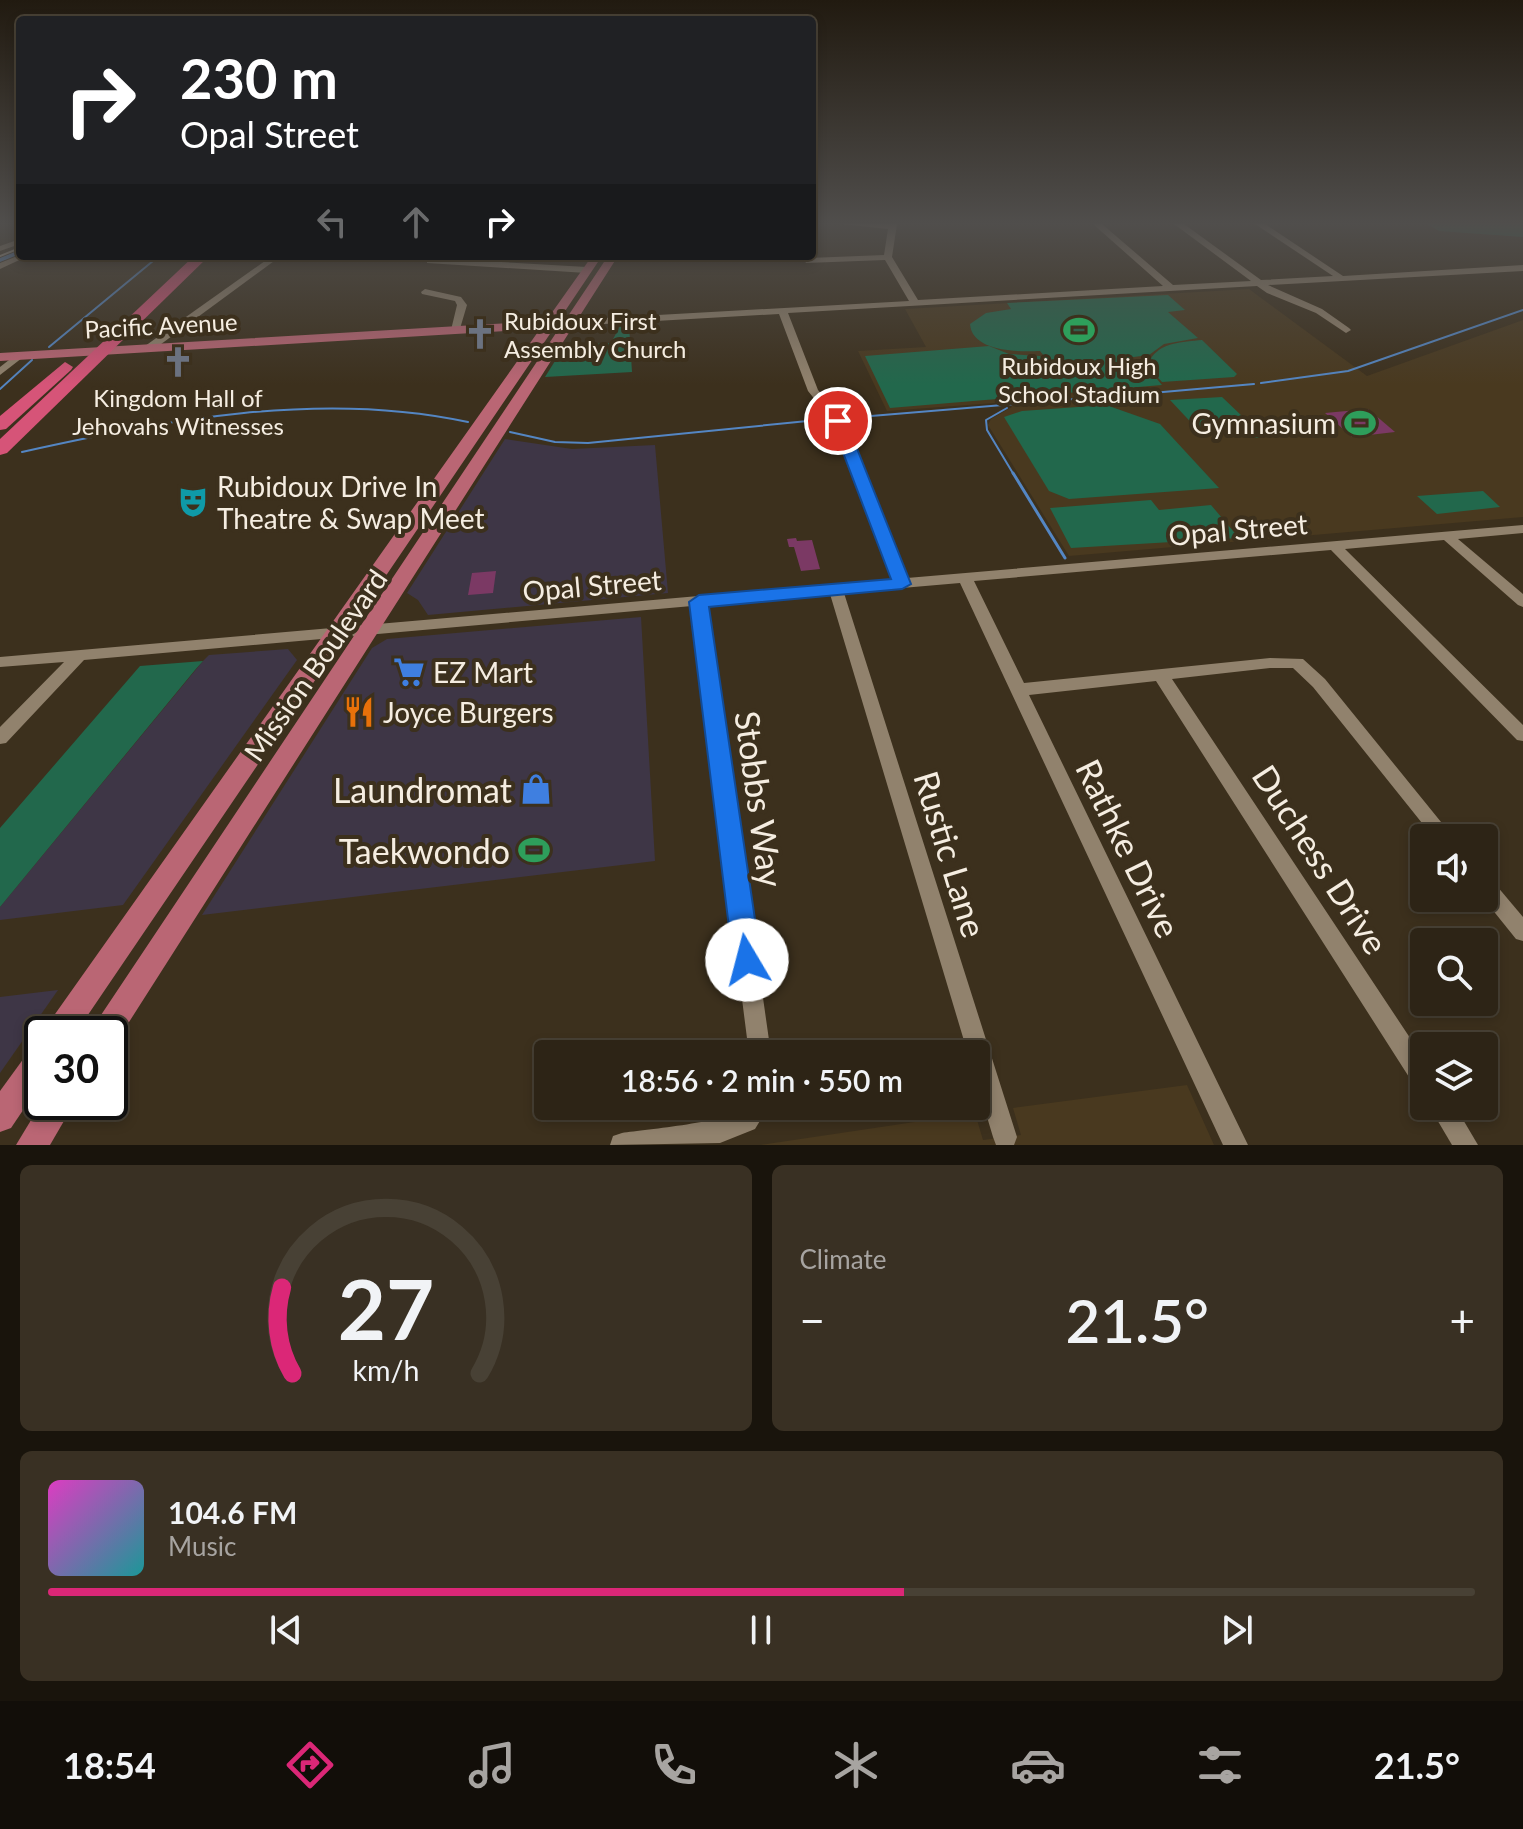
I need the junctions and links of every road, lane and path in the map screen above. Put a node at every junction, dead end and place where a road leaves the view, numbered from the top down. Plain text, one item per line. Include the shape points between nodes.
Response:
1 (162, 277) edge
2 (180, 277) edge
3 (247, 277) edge
4 (583, 277) edge
5 (596, 277) edge
6 (900, 277) edge
7 (1159, 277) edge
8 (1250, 277) edge
9 (1351, 277) edge
10 (1341, 278) joint
11 (1257, 283) junction
12 (1171, 288) junction
13 (425, 292) dead end
14 (915, 303) junction
15 (783, 311) junction
16 (560, 324) junction
17 (456, 330) junction
18 (1346, 330) dead end
19 (149, 348) junction
20 (18, 356) junction
21 (0, 357) edge
22 (0, 372) edge
23 (0, 425) edge
24 (0, 449) edge
25 (1523, 529) edge
26 (1446, 535) junction
27 (1336, 547) junction
28 (965, 578) junction
29 (902, 584) junction
30 (836, 589) junction
31 (699, 602) junction
32 (1523, 602) edge
33 (369, 631) junction
34 (337, 633) junction
35 (80, 655) junction
36 (0, 662) edge
37 (1160, 674) junction
38 (1017, 690) junction
39 (1523, 735) edge
40 (0, 738) edge
41 (1434, 824) edge
42 (1498, 902) edge
43 (1523, 932) edge
44 (71, 1016) edge
45 (117, 1016) edge
46 (758, 1040) edge
47 (1410, 1058) edge
48 (24, 1083) edge
49 (0, 1117) edge
50 (48, 1120) edge
51 (748, 1120) edge
52 (1450, 1120) edge
53 (1005, 1137) dead end
54 (32, 1145) edge
55 (622, 1145) edge
56 (1236, 1145) edge
57 (1466, 1145) edge

1 - 23 highway
2 - 24 highway
3 - 19 street
4 - 16 main road, Mission Boulevard
5 - 16 main road, Mission Boulevard
6 - 14 street
7 - 12 street
8 - 11 street
9 - 10 street, Pacific Avenue
10 - 11 street, Pacific Avenue
11 - 12 street, Pacific Avenue
11 - 18 street via 1319,311
12 - 14 street, Pacific Avenue
13 - 17 street via 458,299 462,305
14 - 15 street, Pacific Avenue
15 - 16 street, Pacific Avenue
15 - 29 street via 813,391 838,421
16 - 17 main road, Pacific Avenue
16 - 33 main road, Mission Boulevard
16 - 34 main road, Mission Boulevard
17 - 19 main road, Pacific Avenue
19 - 20 main road, Pacific Avenue
20 - 21 main road, Pacific Avenue
20 - 22 street
25 - 26 street, Opal Street
26 - 27 street, Opal Street
26 - 32 street
27 - 28 street, Opal Street
27 - 39 street
28 - 29 street, Opal Street
28 - 38 street, Rathke Drive
29 - 30 street, Opal Street
30 - 31 street, Opal Street
30 - 53 street, Rustic Lane
31 - 33 street, Opal Street
31 - 46 street, Stobbs Way
33 - 34 street, Opal Street
33 - 45 main road, Mission Boulevard
34 - 35 street, Opal Street
34 - 44 main road, Mission Boulevard
35 - 36 street, Opal Street
35 - 40 street
37 - 38 street
37 - 41 street via 1297,663
37 - 47 street, Duchess Drive
38 - 56 street, Rathke Drive
42 - 43 street
48 - 49 main road
50 - 54 main road
51 - 55 street via 720,1131
52 - 57 street

